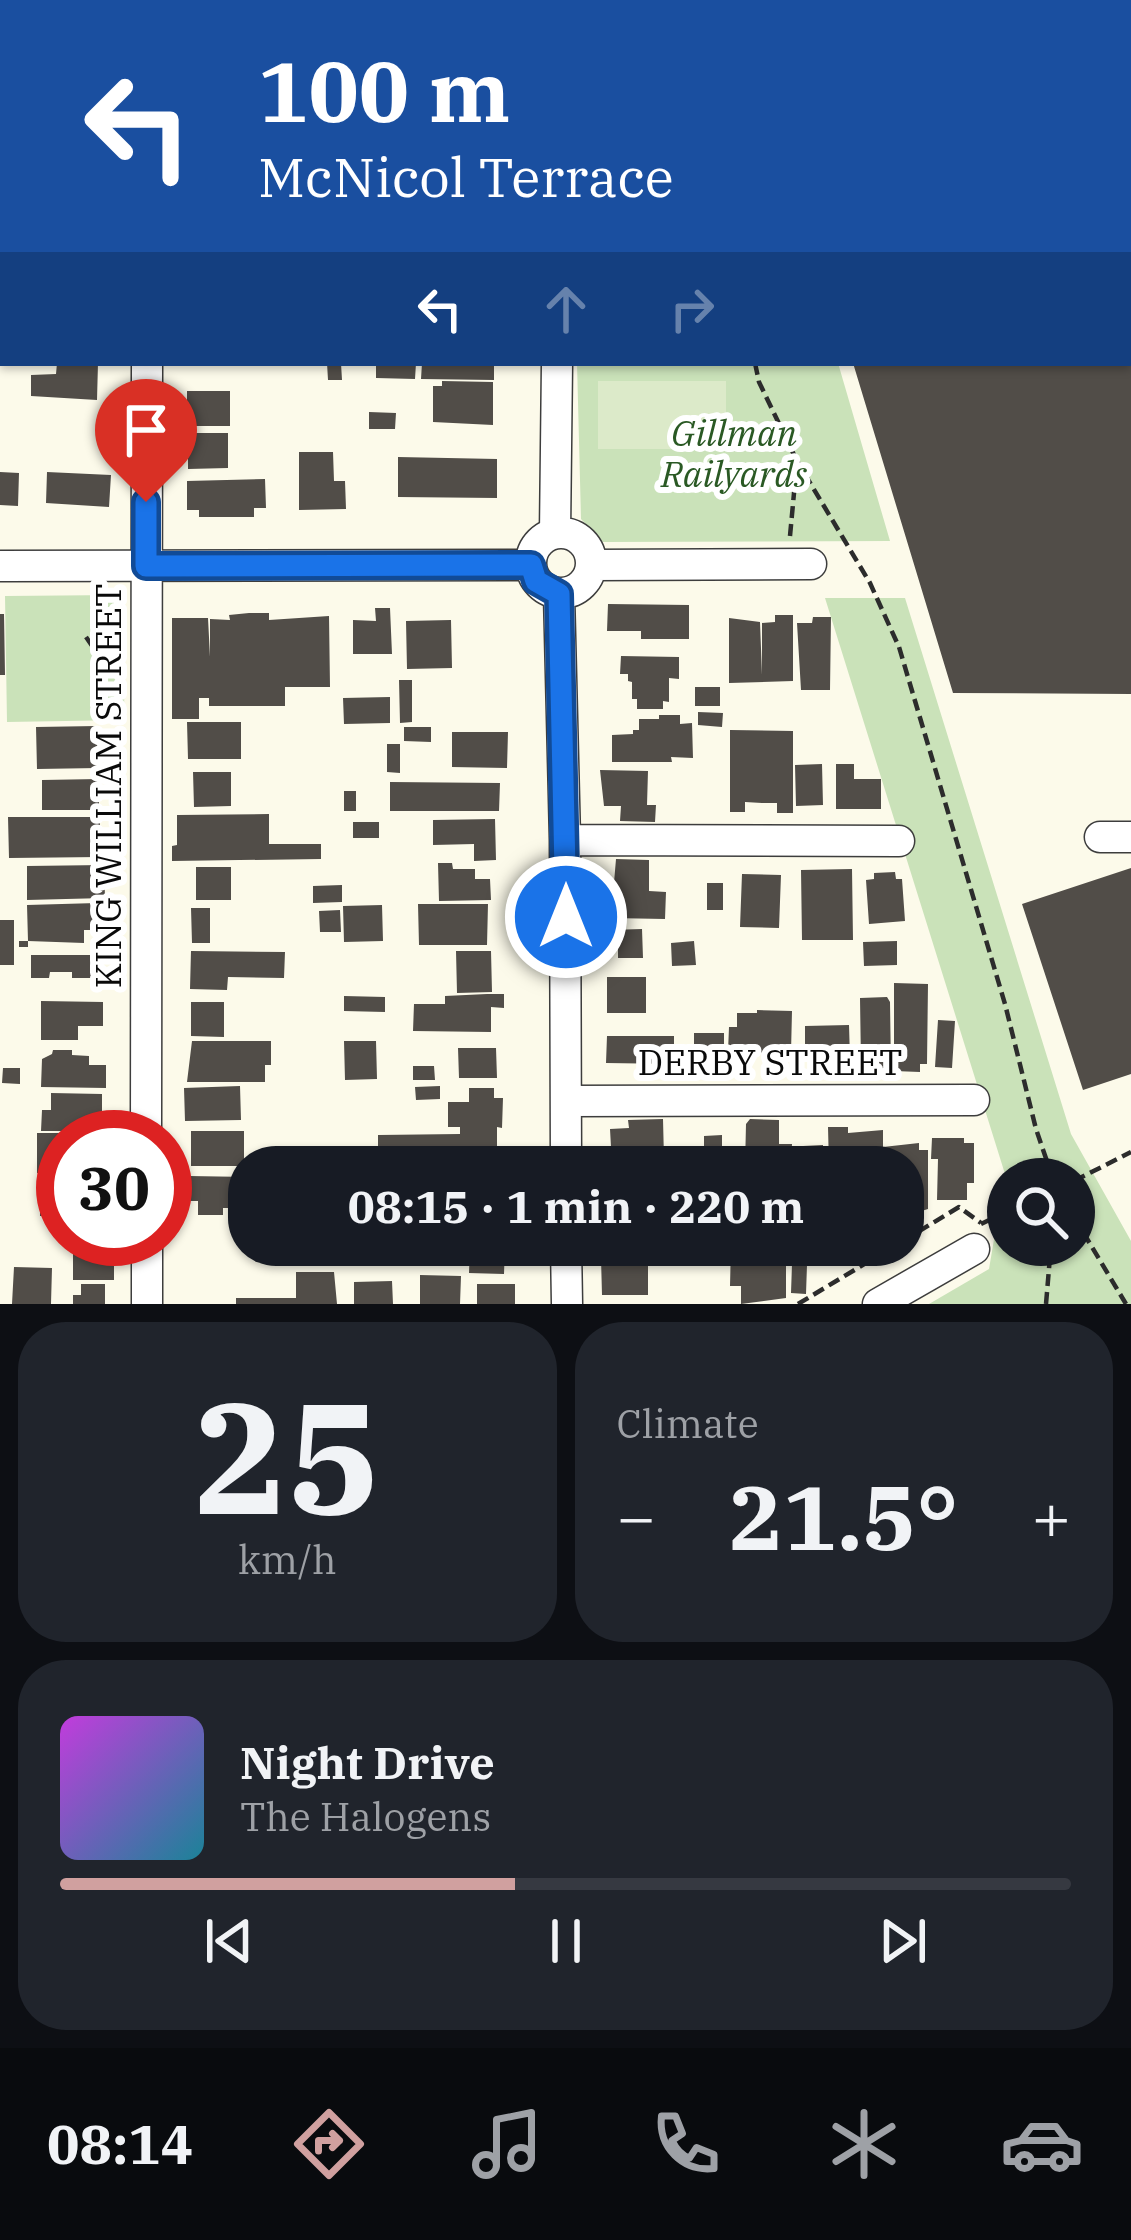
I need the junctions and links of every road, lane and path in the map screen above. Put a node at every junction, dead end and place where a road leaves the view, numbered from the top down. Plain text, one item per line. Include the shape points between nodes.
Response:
1 (147, 366) edge
2 (557, 366) edge
3 (756, 366) edge
4 (797, 460) junction
5 (555, 533) junction
6 (531, 565) junction
7 (799, 565) joint
8 (0, 566) edge
9 (146, 566) junction
10 (592, 566) junction
11 (559, 594) junction
12 (86, 637) dead end
13 (125, 696) dead end
14 (565, 840) junction
15 (899, 841) dead end
16 (974, 1100) dead end
17 (566, 1102) junction
18 (146, 1110) edge
19 (566, 1146) edge
20 (1131, 1152) edge
21 (1046, 1158) edge
22 (1095, 1170) edge
23 (987, 1228) edge
24 (924, 1229) edge
25 (978, 1236) junction
26 (1095, 1252) edge
27 (147, 1266) edge
28 (566, 1266) edge
29 (862, 1266) edge
30 (1049, 1266) edge
31 (147, 1304) edge
32 (567, 1304) edge
33 (798, 1304) edge
34 (878, 1304) edge
35 (1046, 1304) edge
36 (1126, 1304) edge

1 - 9 street, KING WILLIAM STREET
2 - 5 street
3 - 4 path
4 - 7 path
4 - 21 path via 898,647
5 - 6 street via 534,548
5 - 10 street via 581,540
6 - 9 street
6 - 11 street via 536,581
7 - 10 street
8 - 9 street
9 - 18 street, KING WILLIAM STREET
10 - 11 street via 577,589
11 - 14 street
12 - 13 path
14 - 15 street
14 - 17 street
16 - 17 street, DERBY STREET
17 - 19 street
20 - 22 path
23 - 25 path
24 - 25 path via 959,1208
25 - 34 street
26 - 36 path
27 - 31 street
28 - 32 street
29 - 33 path
30 - 35 path

